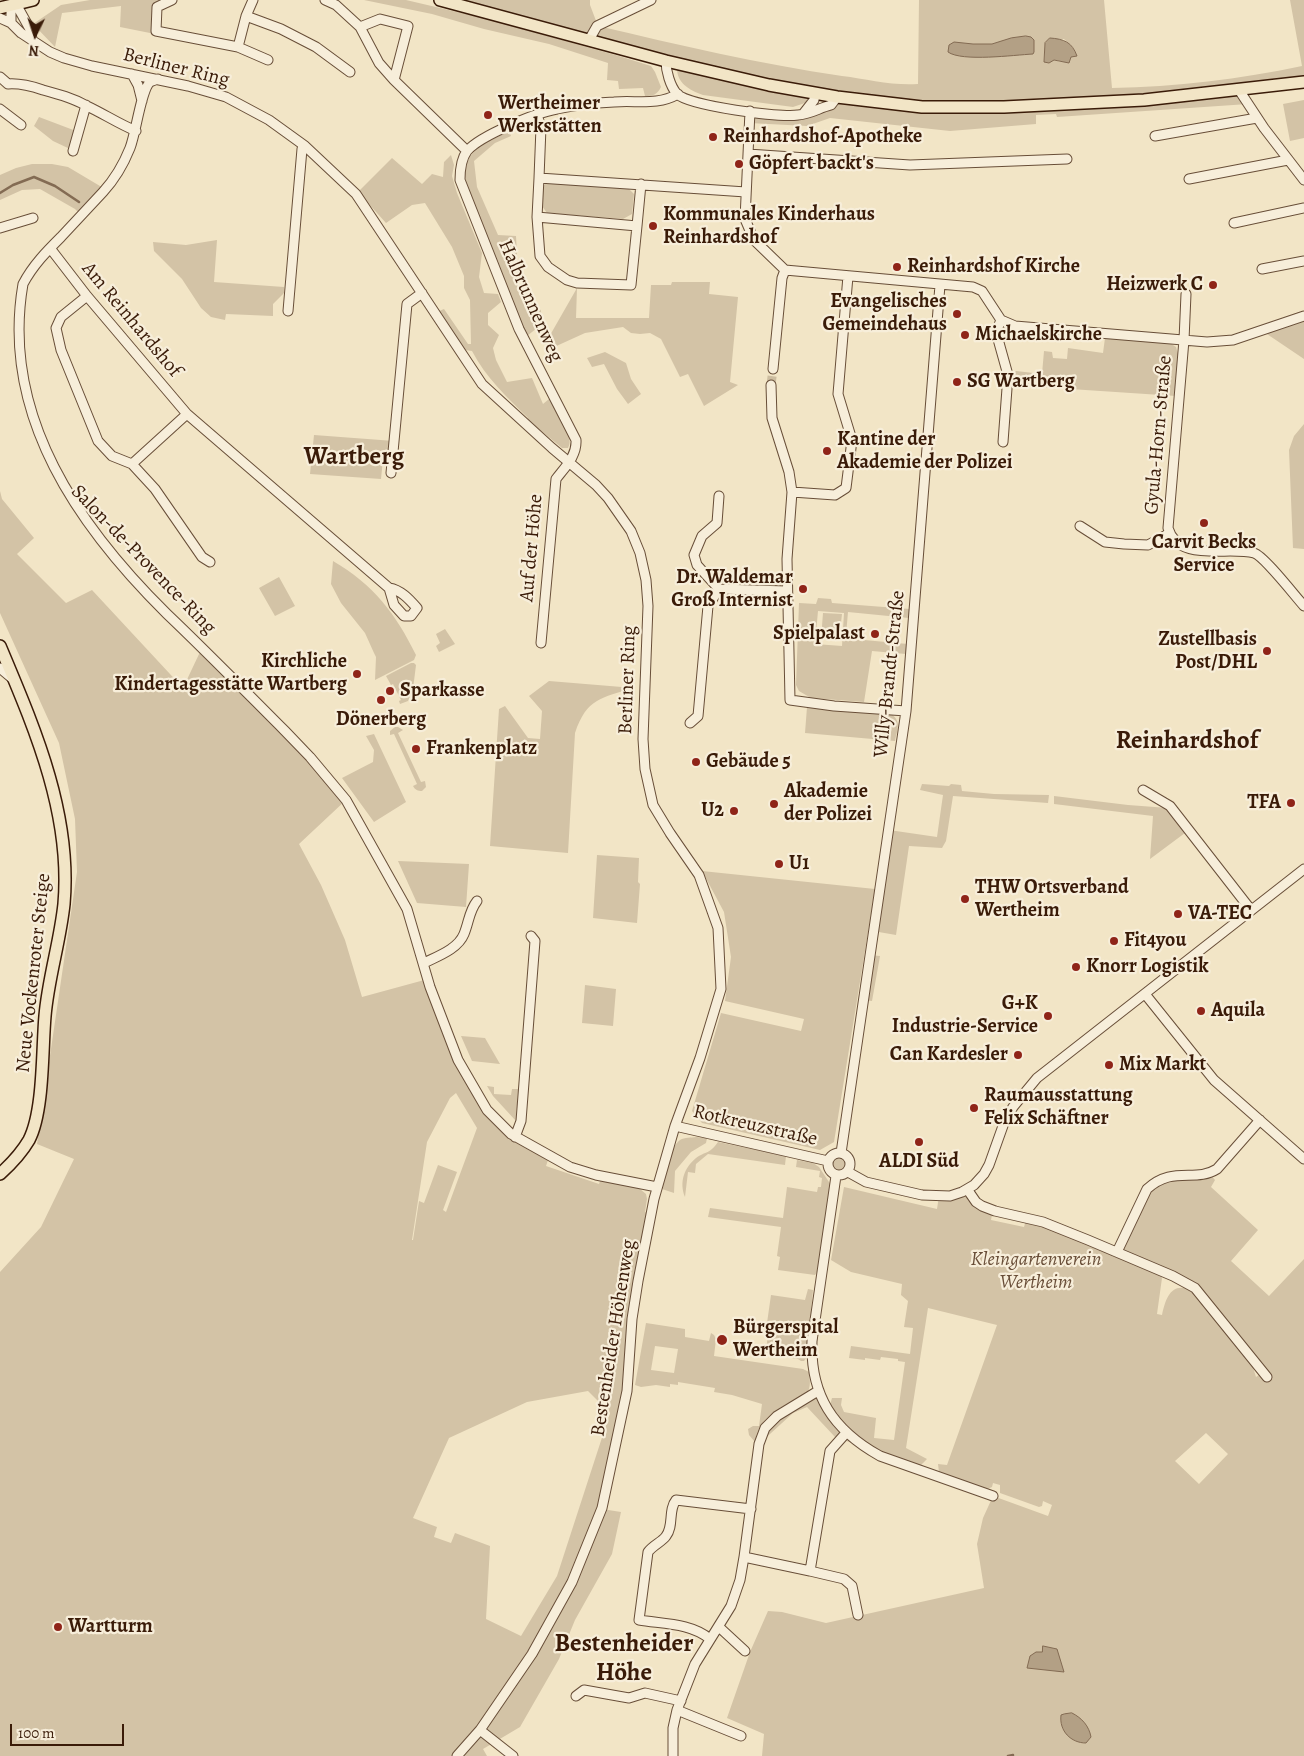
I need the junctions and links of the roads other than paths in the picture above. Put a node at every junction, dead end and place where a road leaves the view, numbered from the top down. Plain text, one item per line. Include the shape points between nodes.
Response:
1 (33, 0) edge
2 (172, 0) edge
3 (253, 0) edge
4 (325, 0) edge
5 (440, 0) edge
6 (651, 0) edge
7 (16, 4) junction
8 (0, 8) edge
9 (246, 16) junction
10 (0, 18) edge
11 (11, 22) junction
12 (360, 27) junction
13 (32, 40) junction
14 (589, 40) junction
15 (238, 46) junction
16 (268, 60) dead end
17 (666, 61) junction
18 (350, 72) dead end
19 (132, 74) junction
20 (0, 77) edge
21 (158, 79) junction
22 (394, 80) junction
23 (1304, 82) edge
24 (8, 84) junction
25 (0, 90) edge
26 (1239, 90) junction
27 (678, 94) junction
28 (815, 94) junction
29 (837, 97) junction
30 (142, 101) junction
31 (86, 105) junction
32 (0, 110) edge
33 (750, 111) junction
34 (803, 114) junction
35 (537, 115) junction
36 (1258, 118) junction
37 (21, 125) dead end
38 (136, 131) junction
39 (1155, 136) dead end
40 (305, 146) junction
41 (73, 151) dead end
42 (467, 151) junction
43 (748, 154) junction
44 (1067, 159) dead end
45 (1288, 160) junction
46 (539, 178) junction
47 (1189, 179) dead end
48 (1304, 180) edge
49 (641, 184) junction
50 (746, 192) junction
51 (1304, 208) edge
52 (537, 217) junction
53 (33, 218) dead end
54 (1234, 223) dead end
55 (637, 226) junction
56 (0, 228) edge
57 (50, 248) junction
58 (1304, 261) edge
59 (1262, 269) dead end
60 (785, 270) junction
61 (848, 276) junction
62 (940, 285) junction
63 (422, 293) junction
64 (1186, 294) dead end
65 (87, 296) junction
66 (288, 311) dead end
67 (1304, 316) edge
68 (10, 318) dead end
69 (1001, 320) junction
70 (1184, 340) junction
71 (773, 369) tunnel mouth
72 (771, 385) tunnel mouth
73 (187, 414) junction
74 (1003, 442) dead end
75 (570, 462) junction
76 (132, 464) junction
77 (391, 473) dead end
78 (792, 492) junction
79 (718, 496) dead end
80 (67, 509) dead end
81 (1080, 526) dead end
82 (1170, 533) junction
83 (210, 562) dead end
84 (389, 588) dead end
85 (719, 589) junction
86 (787, 591) junction
87 (1304, 606) edge
88 (541, 643) dead end
89 (0, 646) edge
90 (0, 668) edge
91 (15, 681) junction
92 (906, 712) junction
93 (690, 723) dead end
94 (1143, 790) dead end
95 (1304, 869) edge
96 (477, 901) dead end
97 (1251, 910) junction
98 (531, 936) dead end
99 (424, 963) junction
100 (1145, 994) junction
101 (1260, 1120) junction
102 (675, 1126) junction
103 (515, 1137) junction
104 (841, 1153) junction
105 (1304, 1159) edge
106 (828, 1161) junction
107 (848, 1172) junction
108 (0, 1174) edge
109 (836, 1176) junction
110 (657, 1187) junction
111 (967, 1189) junction
112 (1117, 1252) junction
113 (1267, 1376) dead end
114 (818, 1391) junction
115 (846, 1433) junction
116 (993, 1496) dead end
117 (751, 1509) junction
118 (744, 1557) junction
119 (810, 1571) junction
120 (858, 1615) dead end
121 (719, 1627) junction
122 (710, 1639) junction
123 (745, 1651) dead end
124 (576, 1696) dead end
125 (681, 1701) junction
126 (677, 1710) junction
127 (480, 1730) junction
128 (741, 1736) dead end
129 (457, 1756) edge
130 (514, 1756) edge
131 (674, 1756) edge

1 - 7 main road
2 - 15 street via 157,7 156,31
3 - 9 street
4 - 12 street via 336,5
5 - 14 main road
6 - 14 street via 598,26
7 - 8 main road
7 - 11 street via 11,11
7 - 13 street via 31,31
9 - 15 street
9 - 18 street via 316,47
10 - 11 street, Berliner Ring
11 - 13 street, Berliner Ring
12 - 22 street via 379,63
12 - 22 street via 380,19 408,26
13 - 19 street, Berliner Ring via 64,58
14 - 17 main road
15 - 16 street
17 - 27 street via 670,80
17 - 28 main road
19 - 21 street, Berliner Ring
19 - 30 street
20 - 24 street
21 - 30 street via 150,82
21 - 40 street, Berliner Ring via 226,97 269,120
22 - 42 street
23 - 26 main road
24 - 25 street
24 - 31 street via 18,83
26 - 29 main road via 1144,100 951,108
26 - 36 street
27 - 33 street via 705,104
27 - 35 street via 660,102 614,102 557,109
28 - 29 main road
28 - 34 street
29 - 34 street via 831,105
30 - 38 street
31 - 38 street
31 - 41 street
32 - 37 street
33 - 34 street
33 - 43 street
35 - 42 street via 498,131
35 - 46 street via 541,127
36 - 39 street
36 - 45 street
38 - 57 street via 126,157 106,188
40 - 63 street, Berliner Ring via 356,194
40 - 66 street via 302,149
42 - 75 street, Halbrunnenweg via 460,180 519,329 576,440 577,447
43 - 44 street via 910,165
43 - 50 street
45 - 47 street
45 - 48 street
46 - 49 street
46 - 52 street
49 - 50 street
49 - 55 street
50 - 60 street via 745,219 751,234
51 - 54 street
52 - 55 street
52 - 55 street via 540,256 548,267 577,283 631,285
53 - 56 street
57 - 65 street, Am Reinhardshof
57 - 68 street via 36,262
58 - 59 street
60 - 61 street
60 - 71 street
61 - 62 street
61 - 78 street via 838,394 852,440 846,488 836,494
62 - 69 street via 973,287 982,291
62 - 92 street, Willy-Brandt-Straße
63 - 75 street, Berliner Ring via 482,384
63 - 77 street via 407,304
64 - 70 street, Gyula-Horn-Straße
65 - 73 street, Am Reinhardshof
65 - 76 street via 61,317 56,328 61,350 98,441 112,456
67 - 70 street via 1232,340
69 - 70 street via 1016,326
69 - 74 street via 996,332 1008,375
70 - 82 street, Gyula-Horn-Straße
72 - 78 street via 772,418
73 - 76 street
73 - 84 street, Am Reinhardshof
75 - 88 street, Auf der Höhe via 556,479
75 - 102 street, Berliner Ring via 608,498 631,531 640,553 648,606 643,739 653,805 699,875 718,928 721,989
76 - 83 street via 155,489 202,557
78 - 86 street
79 - 85 street via 718,523 702,536 694,555 697,565
80 - 99 street, Salon-de-Provence-Ring via 128,575 285,730 346,800 407,909
81 - 82 street, Gyula-Horn-Straße via 1104,542 1124,544 1148,545
82 - 87 street, Gyula-Horn-Straße via 1179,545 1193,550 1255,553
85 - 86 street
85 - 93 street via 708,606 698,716
86 - 92 street via 790,700
89 - 91 main road, Neue Vockenroter Steige
90 - 91 street, Neue Vockenroter Steige
91 - 108 main road, Neue Vockenroter Steige via 45,760 57,804 65,875 64,904 45,1013 35,1125 29,1140
92 - 104 street, Willy-Brandt-Straße
94 - 97 street via 1170,806
95 - 97 street
96 - 99 street via 460,942
97 - 100 street
98 - 103 street via 535,941 526,1066 521,1126
99 - 103 street, Salon-de-Provence-Ring via 458,1060 487,1110
100 - 101 street via 1214,1080
100 - 111 street via 1037,1078 1004,1123 984,1174
101 - 105 street
101 - 112 street via 1210,1174 1179,1175 1155,1182 1148,1189
102 - 106 street, Rotkreuzstraße
102 - 110 street, Bestenheider Höhenweg
103 - 110 street, Salon-de-Provence-Ring via 570,1167
104 - 106 street via 833,1154
104 - 107 street via 850,1160
106 - 109 street via 829,1171
107 - 109 street
107 - 111 street via 866,1182 922,1195 950,1196
109 - 114 street via 812,1340 812,1364
110 - 127 street, Bestenheider Höhenweg via 632,1319 627,1391 602,1508 565,1596 532,1654
111 - 112 street via 982,1206 1043,1222
112 - 113 street via 1195,1288
114 - 115 street via 829,1413
114 - 117 street via 777,1416 765,1428
115 - 116 street via 880,1456
115 - 119 street via 830,1451
117 - 118 street
117 - 122 street via 676,1500 672,1505 666,1536 648,1552 639,1620 691,1628
118 - 119 street
118 - 121 street via 736,1595
119 - 120 street via 844,1580 852,1586
121 - 122 street
121 - 123 street
122 - 125 street via 695,1664
124 - 125 street via 584,1690 630,1698 645,1693
125 - 126 street
126 - 128 street
126 - 131 street via 673,1728
127 - 129 street, Bestenheider Höhenweg
127 - 130 street

